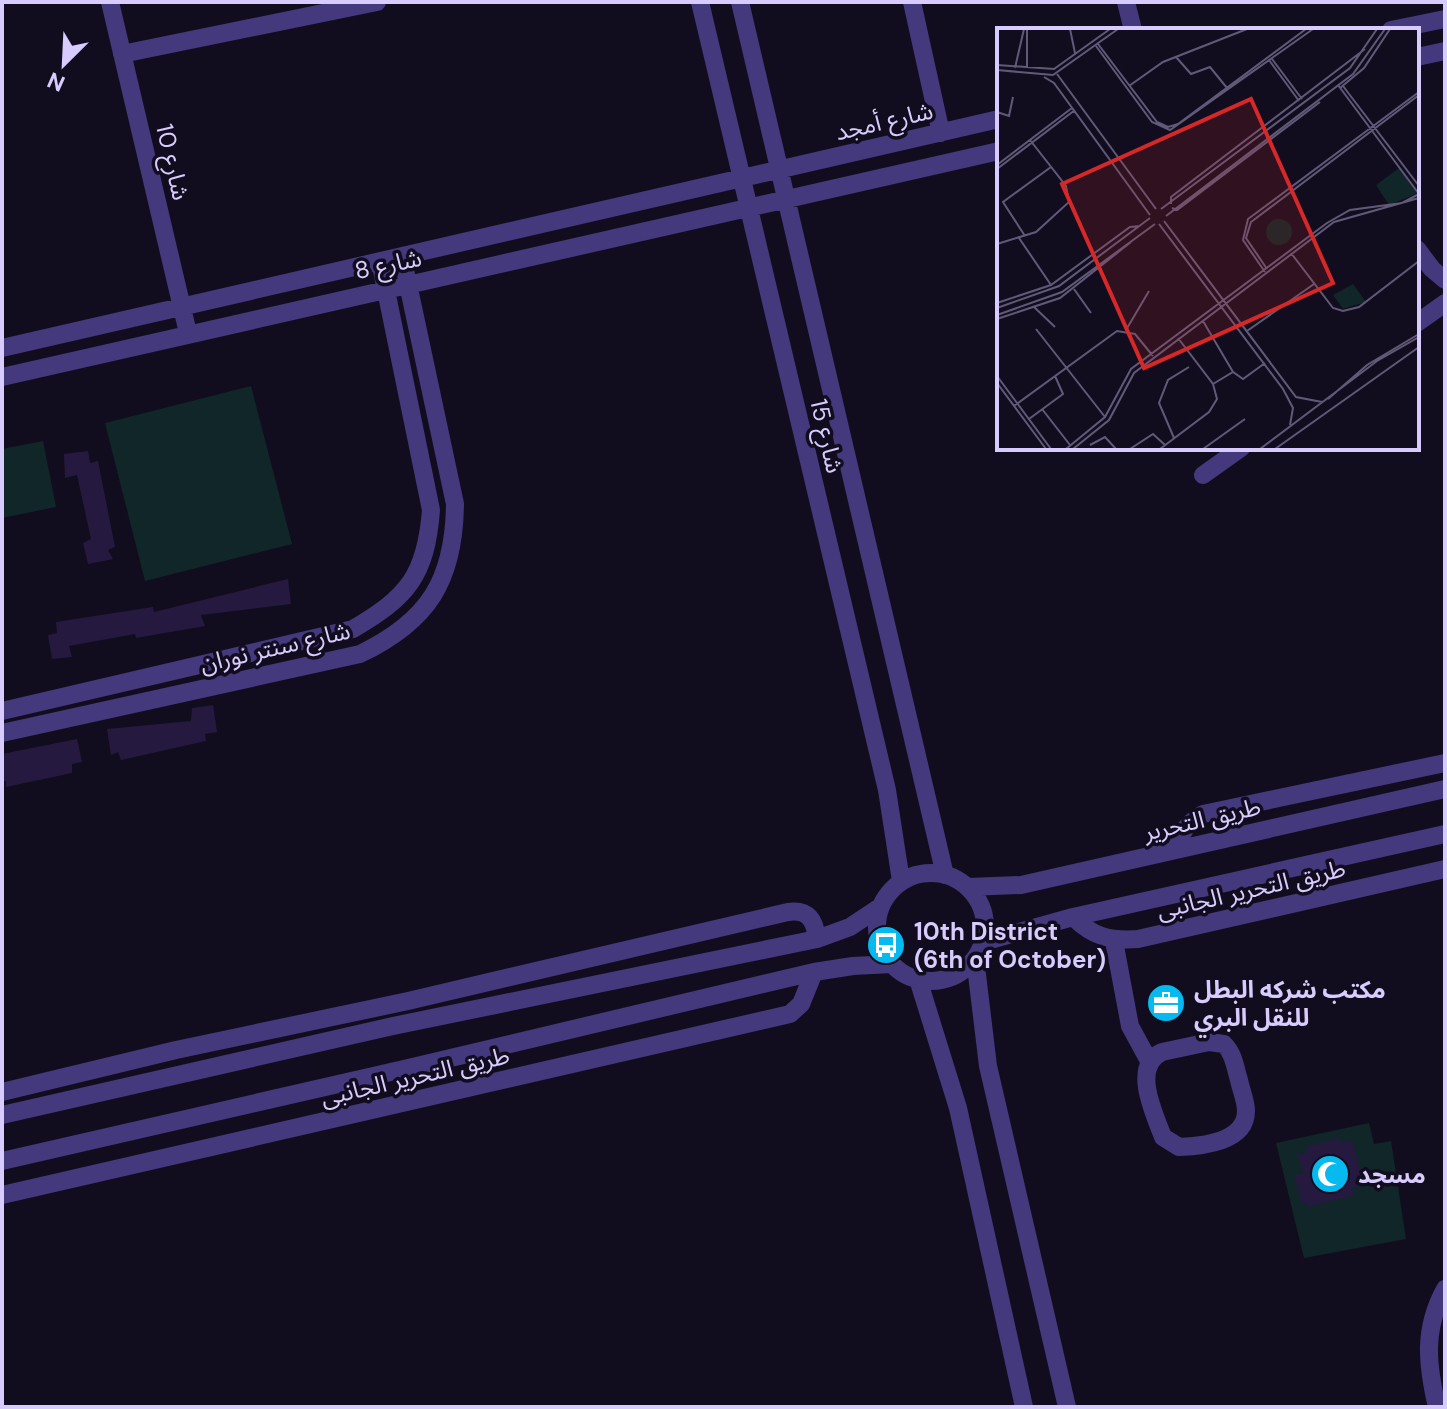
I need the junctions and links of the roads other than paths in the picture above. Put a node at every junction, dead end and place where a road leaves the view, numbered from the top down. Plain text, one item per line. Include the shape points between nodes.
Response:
1 (110, 2) edge
2 (377, 2) edge
3 (700, 2) edge
4 (740, 2) edge
5 (912, 2) edge
6 (1126, 2) edge
7 (1445, 19) edge
8 (1132, 28) edge
9 (1401, 28) edge
10 (1445, 51) edge
11 (122, 54) junction
12 (1419, 57) edge
13 (997, 119) edge
14 (941, 133) junction
15 (997, 151) edge
16 (779, 170) junction
17 (742, 178) junction
18 (785, 199) junction
19 (749, 207) junction
20 (1419, 252) edge
21 (402, 256) junction
22 (380, 261) junction
23 (1445, 280) edge
24 (408, 284) junction
25 (387, 289) junction
26 (1445, 303) edge
27 (182, 305) junction
28 (1419, 322) edge
29 (188, 333) junction
30 (2, 348) edge
31 (2, 377) edge
32 (1238, 450) edge
33 (1203, 475) dead end
34 (2, 711) edge
35 (2, 733) edge
36 (1445, 763) edge
37 (1445, 789) edge
38 (1445, 834) edge
39 (1389, 847) junction
40 (1176, 850) junction
41 (1445, 869) edge
42 (945, 875) junction
43 (1398, 880) junction
44 (901, 881) junction
45 (968, 887) junction
46 (880, 907) junction
47 (1073, 917) junction
48 (817, 939) junction
49 (1114, 941) junction
50 (979, 950) junction
51 (892, 964) junction
52 (814, 972) junction
53 (918, 979) junction
54 (363, 1010) junction
55 (368, 1031) junction
56 (1149, 1061) junction
57 (2, 1092) edge
58 (234, 1108) junction
59 (2, 1115) edge
60 (241, 1140) junction
61 (2, 1161) edge
62 (2, 1195) edge
63 (1445, 1289) edge
64 (1024, 1407) edge
65 (1067, 1407) edge
66 (1437, 1407) edge

1 - 11 street, شارع 10
2 - 11 street
3 - 17 street, شارع 15
4 - 16 street, شارع 15
5 - 14 street
6 - 8 street
7 - 9 street
10 - 12 street
11 - 27 street, شارع 10
13 - 14 street, شارع أمجد
14 - 16 street, شارع أمجد
15 - 18 street
16 - 17 street, شارع 8
16 - 18 street, شارع 15
17 - 19 street, شارع 15
17 - 21 street, شارع 8
18 - 19 street, شارع 8
18 - 42 street, شارع 15
19 - 24 street, شارع 8
19 - 44 street, شارع 15 via 887,790
20 - 23 street
21 - 22 street, شارع 8
21 - 24 street, شارع سنتر نوران
22 - 25 street, شارع سنتر نوران
22 - 27 street, شارع 8
24 - 25 street, شارع 8
24 - 35 street, شارع سنتر نوران via 455,504 446,571 430,601 406,627 360,654
25 - 29 street, شارع 8
25 - 34 street, شارع سنتر نوران via 431,510 420,568 404,593 353,629
26 - 28 street
27 - 29 street, شارع 10
27 - 30 street, شارع 8
29 - 31 street, شارع 8
32 - 33 street
36 - 40 street via 1203,814 1189,822
37 - 40 street, طريق التحرير
38 - 39 street
39 - 43 street
39 - 47 street
40 - 45 street, طريق التحرير via 1021,885
41 - 43 street, طريق التحرير الجانبى
42 - 44 street via 922,873
42 - 45 street
43 - 49 street, طريق التحرير الجانبى
44 - 46 street
45 - 50 street via 983,912
46 - 48 street via 850,927
46 - 51 street via 879,943
47 - 49 street via 1084,929
47 - 50 street
48 - 54 street via 808,915 788,912
48 - 55 street
49 - 56 street via 1130,1026
50 - 53 street via 968,966 950,977
50 - 65 street via 988,1066
51 - 52 street
51 - 53 street
52 - 58 street
52 - 60 street, طريق التحرير الجانبى via 801,1004 790,1014
53 - 64 street via 958,1108
54 - 55 street
54 - 57 street
55 - 59 street
56 - 56 street via 1145,1078 1163,1137 1170,1144 1189,1147 1226,1139 1240,1130 1246,1105 1224,1044 1162,1052
58 - 60 street
58 - 61 street
60 - 62 street, طريق التحرير الجانبى
63 - 66 street via 1427,1342

